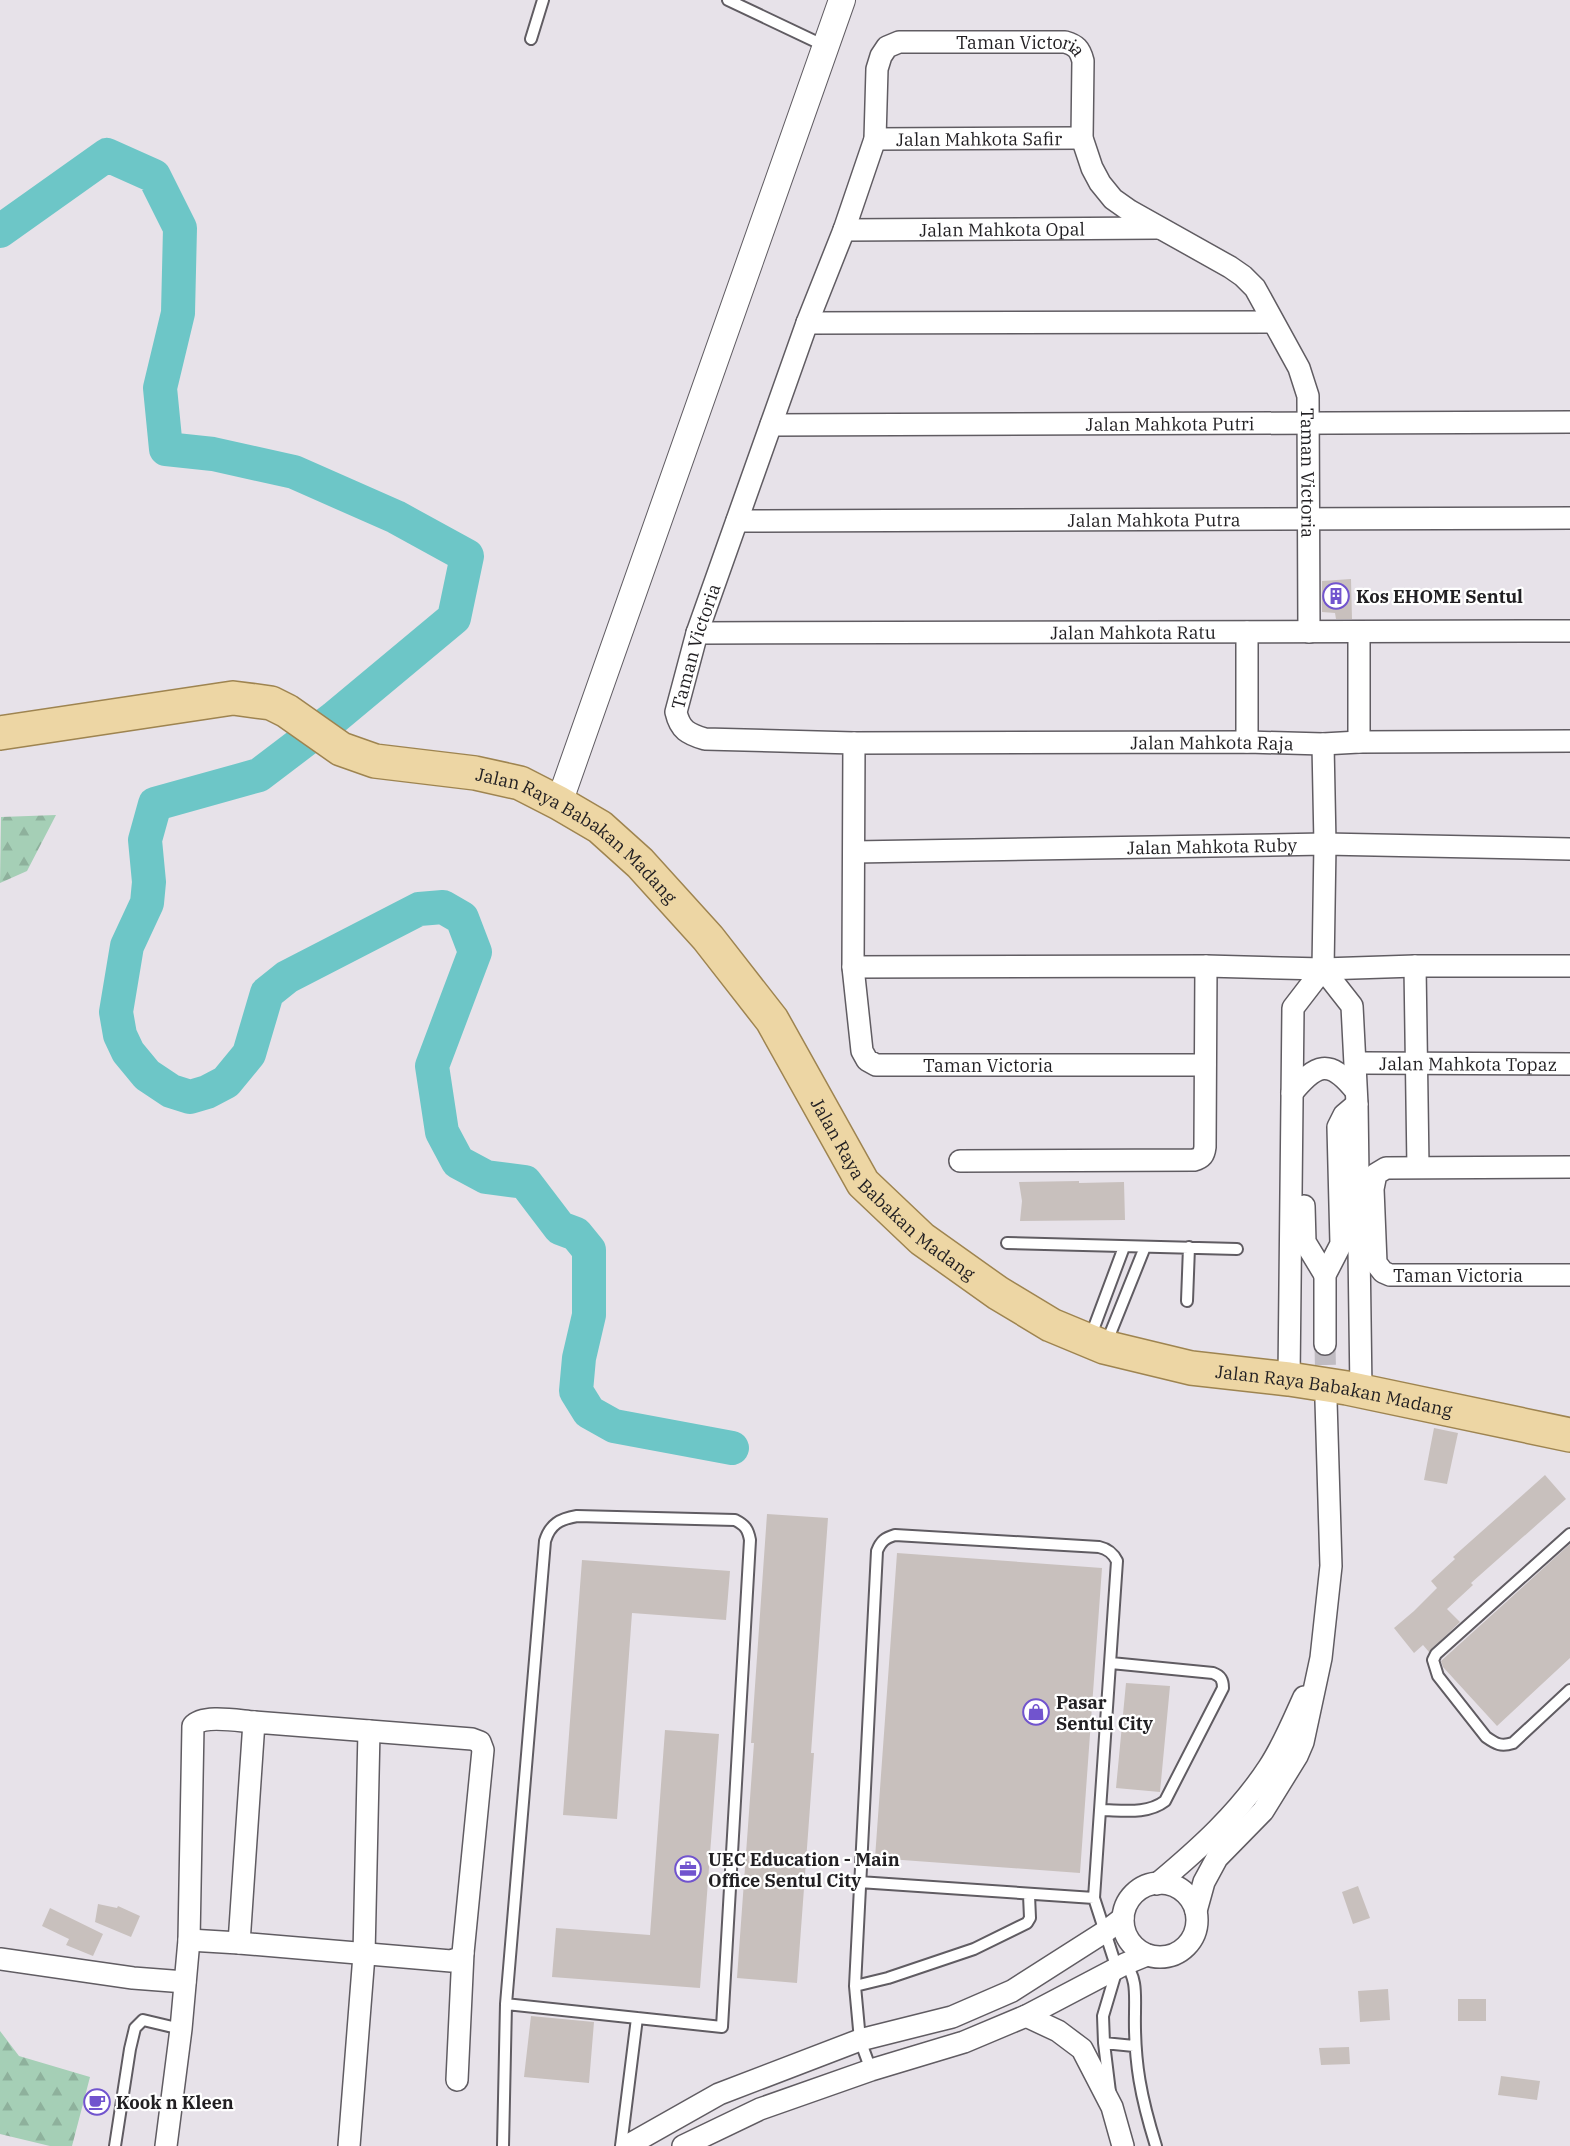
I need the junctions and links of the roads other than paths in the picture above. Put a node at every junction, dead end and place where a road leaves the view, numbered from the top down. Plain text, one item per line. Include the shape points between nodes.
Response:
1 (543, 0) edge
2 (728, 0) edge
3 (842, 0) edge
4 (531, 39) dead end
5 (825, 46) junction
6 (1082, 138) junction
7 (875, 139) junction
8 (1158, 228) junction
9 (844, 230) junction
10 (1273, 322) junction
11 (807, 323) junction
12 (1309, 423) junction
13 (1570, 423) edge
14 (771, 425) junction
15 (1570, 518) edge
16 (1309, 520) junction
17 (737, 521) junction
18 (1247, 632) junction
19 (1309, 632) junction
20 (1359, 632) junction
21 (1570, 632) edge
22 (697, 633) junction
23 (0, 733) edge
24 (1570, 741) edge
25 (1247, 742) junction
26 (1359, 742) junction
27 (854, 743) junction
28 (1323, 744) junction
29 (560, 802) junction
30 (1325, 844) junction
31 (1570, 849) edge
32 (854, 852) junction
33 (1206, 966) junction
34 (1415, 966) junction
35 (1570, 966) edge
36 (853, 967) junction
37 (1323, 969) junction
38 (1364, 1063) dead end
39 (1417, 1064) junction
40 (1570, 1064) edge
41 (1205, 1065) junction
42 (1356, 1097) junction
43 (1292, 1100) junction
44 (960, 1161) dead end
45 (1418, 1167) junction
46 (1570, 1167) edge
47 (1007, 1243) dead end
48 (1124, 1247) junction
49 (1189, 1247) junction
50 (1145, 1248) junction
51 (1237, 1249) dead end
52 (1325, 1275) junction
53 (1570, 1275) edge
54 (1187, 1300) dead end
55 (1097, 1344) junction
56 (1325, 1344) tunnel mouth
57 (1289, 1379) junction
58 (1361, 1391) junction
59 (1326, 1401) tunnel mouth
60 (1570, 1435) edge
61 (1570, 1534) edge
62 (1321, 1658) junction
63 (1111, 1663) junction
64 (1570, 1690) edge
65 (254, 1722) junction
66 (369, 1731) junction
67 (1100, 1810) junction
68 (859, 1882) junction
69 (1157, 1884) junction
70 (1029, 1895) junction
71 (1094, 1898) junction
72 (1196, 1911) junction
73 (1123, 1918) junction
74 (1106, 1931) junction
75 (189, 1940) junction
76 (238, 1943) junction
77 (463, 1953) junction
78 (364, 1954) junction
79 (1147, 1955) junction
80 (0, 1959) edge
81 (1121, 1966) junction
82 (186, 1982) junction
83 (855, 1986) junction
84 (506, 2004) junction
85 (1026, 2016) junction
86 (637, 2018) junction
87 (181, 2030) junction
88 (860, 2040) junction
89 (1104, 2043) junction
90 (1134, 2046) junction
91 (871, 2070) junction
92 (457, 2080) dead end
93 (1112, 2107) junction
94 (115, 2146) edge
95 (166, 2146) edge
96 (349, 2146) edge
97 (503, 2146) edge
98 (621, 2146) edge
99 (627, 2146) edge
100 (683, 2146) edge
101 (1123, 2146) edge
102 (1156, 2146) edge

1 - 4 lane
2 - 5 lane
3 - 5 street
5 - 29 street
6 - 7 street, Jalan Mahkota Safir
6 - 7 street, Taman Victoria via 1083,61 1075,45 899,42 887,47 881,56
6 - 8 street, Taman Victoria via 1092,168 1113,199
7 - 9 street, Taman Victoria
8 - 9 street, Jalan Mahkota Opal
8 - 10 street, Taman Victoria via 1243,276 1255,288
9 - 11 street, Taman Victoria
10 - 11 street
10 - 12 street, Taman Victoria via 1304,379
11 - 14 street, Taman Victoria
12 - 13 street, Jalan Mahkota Putri
12 - 14 street, Jalan Mahkota Putri
12 - 16 street, Taman Victoria
14 - 17 street, Taman Victoria
15 - 16 street, Jalan Mahkota Putra
16 - 17 street, Jalan Mahkota Putra
16 - 19 street, Taman Victoria
17 - 22 street, Taman Victoria
18 - 19 street, Jalan Mahkota Ratu
18 - 22 street, Jalan Mahkota Ratu
18 - 25 street
19 - 20 street, Jalan Mahkota Ratu
20 - 21 street, Jalan Mahkota Ratu
20 - 26 street
22 - 27 street, Taman Victoria via 676,712 679,726 689,734 705,739
23 - 29 main road, Jalan Raya Babakan Madang via 233,698 271,702 341,749 375,761 475,773 520,783
24 - 26 street, Jalan Mahkota Raja
25 - 27 street, Jalan Mahkota Raja
25 - 28 street, Jalan Mahkota Raja
26 - 28 street, Jalan Mahkota Raja
27 - 32 street, Taman Victoria
28 - 30 street
29 - 55 main road, Jalan Raya Babakan Madang via 600,827 640,863 708,938 772,1020 863,1183 922,1239 998,1293 1051,1325
30 - 31 street, Jalan Mahkota Ruby
30 - 32 street, Jalan Mahkota Ruby
30 - 37 street
32 - 36 street, Taman Victoria
33 - 36 street
33 - 37 street
33 - 41 street
34 - 35 street
34 - 37 street
34 - 39 street
36 - 41 street, Taman Victoria via 862,1051 876,1065
37 - 42 street via 1352,1006
37 - 43 street via 1293,1008
38 - 39 street, Jalan Mahkota Topaz
39 - 40 street, Jalan Mahkota Topaz
39 - 45 street
41 - 44 street via 1205,1147 1200,1158
42 - 43 street via 1342,1074 1324,1069 1307,1075
42 - 52 street via 1338,1127 1341,1244
42 - 58 street
43 - 52 street via 1302,1124 1305,1242
43 - 57 street
45 - 46 street, Taman Victoria
45 - 53 street, Taman Victoria via 1386,1168 1373,1180 1377,1263 1383,1272 1398,1276
47 - 48 lane
48 - 50 lane
48 - 55 lane
49 - 50 lane
49 - 51 lane
49 - 54 lane
50 - 55 lane
52 - 56 street
55 - 57 main road, Jalan Raya Babakan Madang via 1191,1368
57 - 58 main road, Jalan Raya Babakan Madang
58 - 60 main road, Jalan Raya Babakan Madang
59 - 62 street via 1331,1566
61 - 64 lane via 1433,1660 1438,1676 1486,1737 1504,1746 1513,1743
62 - 69 street via 1269,1766 1243,1803 1197,1851
62 - 72 street via 1297,1756 1263,1811 1217,1858 1204,1882
63 - 67 lane
63 - 67 lane via 1213,1673 1223,1681 1223,1688 1165,1800 1141,1810
63 - 68 lane via 1117,1561 1107,1549 895,1535 881,1542
65 - 66 street
65 - 75 street via 204,1719 193,1726
65 - 76 street
66 - 77 street via 480,1742 483,1750
66 - 78 street
67 - 71 lane
68 - 70 lane
68 - 83 lane
69 - 72 street via 1184,1892
69 - 73 street via 1140,1889 1131,1897
70 - 71 lane
70 - 83 lane via 1030,1918 1024,1924 974,1949
71 - 74 lane
72 - 79 street via 1198,1923 1189,1944 1170,1956
73 - 74 street
73 - 79 street via 1129,1940
74 - 81 lane
74 - 88 street via 1012,1991 952,2017
75 - 76 street
75 - 82 street
76 - 78 street
77 - 78 street via 451,1961
77 - 92 street
78 - 96 street
79 - 81 street
80 - 82 street
81 - 85 street
81 - 89 lane via 1103,2016
81 - 90 lane via 1132,1972
82 - 87 street
83 - 88 lane
84 - 86 lane
84 - 86 lane via 548,1532 564,1518 577,1516 735,1520 744,1524 750,1540 722,2027
84 - 97 lane
85 - 91 street via 964,2042
85 - 93 street via 1058,2031 1082,2049
86 - 98 lane
87 - 94 lane via 143,2020 135,2028
87 - 95 street
88 - 91 lane
88 - 99 street via 719,2094
89 - 90 lane
89 - 93 lane
90 - 102 lane via 1143,2105
91 - 100 street via 760,2109
93 - 101 street

